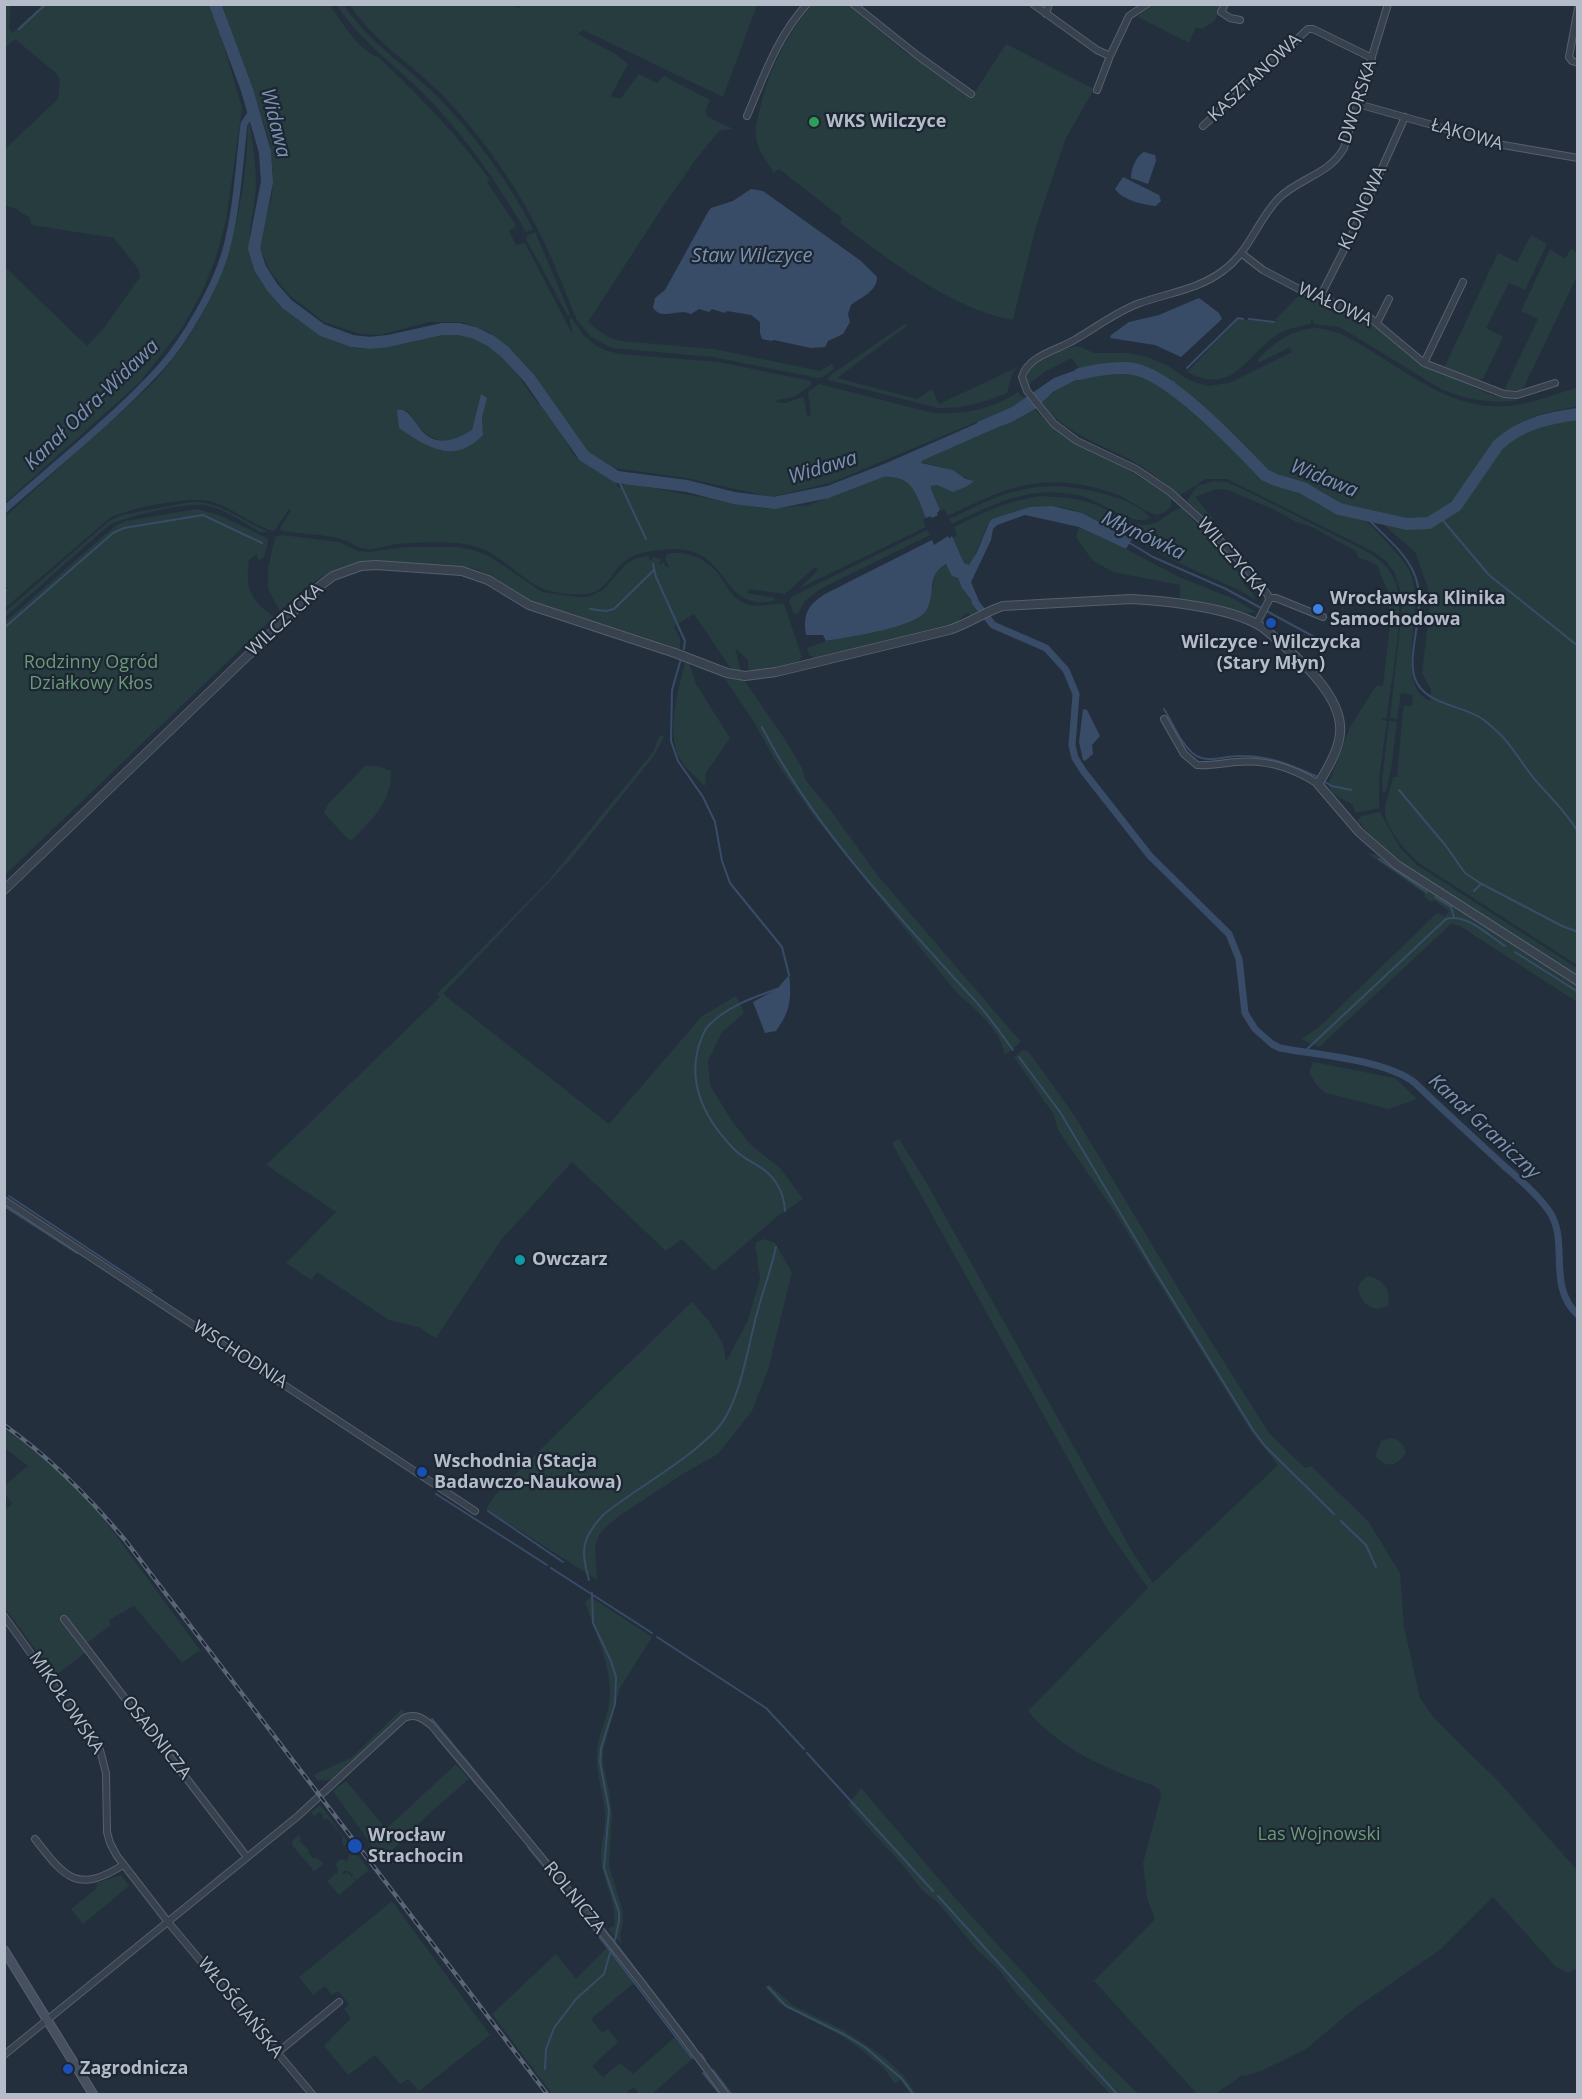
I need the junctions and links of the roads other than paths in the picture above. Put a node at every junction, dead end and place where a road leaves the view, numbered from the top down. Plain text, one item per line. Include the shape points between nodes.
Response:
1 (807, 4) edge
2 (853, 4) edge
3 (1033, 4) edge
4 (1049, 4) edge
5 (1147, 4) edge
6 (1225, 4) edge
7 (1388, 4) edge
8 (1578, 8) edge
9 (1046, 14) junction
10 (1240, 20) dead end
11 (1110, 56) junction
12 (1372, 58) junction
13 (1578, 63) edge
14 (1097, 90) dead end
15 (970, 94) dead end
16 (1358, 104) junction
17 (747, 116) dead end
18 (1405, 117) junction
19 (1203, 126) dead end
20 (1578, 158) edge
21 (1241, 253) junction
22 (1463, 282) dead end
23 (1320, 297) junction
24 (1389, 299) dead end
25 (1377, 323) junction
26 (1424, 363) junction
27 (1555, 383) dead end
28 (1027, 391) joint
29 (1269, 601) junction
30 (1323, 617) dead end
31 (1259, 619) junction
32 (1164, 720) dead end
33 (1318, 784) junction
34 (4, 890) edge
35 (1578, 981) edge
36 (4, 1200) edge
37 (475, 1511) dead end
38 (4, 1616) edge
39 (64, 1619) dead end
40 (35, 1839) dead end
41 (247, 1857) junction
42 (123, 1865) junction
43 (168, 1922) junction
44 (4, 1950) edge
45 (339, 2002) dead end
46 (49, 2020) junction
47 (277, 2053) junction
48 (4, 2055) edge
49 (93, 2094) edge
50 (312, 2094) edge
51 (725, 2094) edge

1 - 17 street via 774,50
2 - 15 street
3 - 9 street
4 - 9 street
5 - 11 street via 1129,16
6 - 10 street via 1222,15
7 - 12 street, DWORSKA
8 - 13 street via 1569,57
9 - 11 street
11 - 14 street
12 - 16 street, DWORSKA
12 - 19 street, KASZTANOWA via 1308,29
16 - 18 street, ŁĄKOWA
16 - 21 street, DWORSKA via 1337,158 1278,198
18 - 20 street, ŁĄKOWA via 1503,146
18 - 23 street, KLONOWA
21 - 23 street, WAŁOWA via 1263,270
21 - 28 street, DWORSKA via 1214,278 1138,303 1029,364 1022,377
22 - 26 street
23 - 25 street, WAŁOWA
24 - 25 street
25 - 26 street, WAŁOWA
26 - 27 street, WAŁOWA via 1504,394 1517,395
28 - 29 street, WILCZYCKA via 1065,433 1136,469 1180,501 1246,568
29 - 30 street via 1276,598
29 - 31 street, WILCZYCKA
31 - 33 street, WILCZYCKA via 1320,682 1336,709 1339,742
31 - 34 street, WILCZYCKA via 1131,599 1017,604 989,611 949,630 759,675 735,675 529,605 488,580 462,571 361,566 321,585
32 - 33 street via 1184,754 1197,765 1264,762 1288,768
33 - 35 street via 1359,832 1397,865
36 - 37 street, WSCHODNIA
38 - 42 street, MIKOŁOWSKA via 100,1750 106,1773 110,1843
39 - 41 street, OSADNICZA
40 - 42 street via 57,1868 73,1878 92,1879
41 - 43 street
41 - 51 street, ROLNICZA via 321,1797 404,1718 420,1717 432,1726 520,1831
42 - 43 street, MIKOŁOWSKA
43 - 46 street
43 - 47 street, WŁOŚCIAŃSKA
44 - 46 main road
45 - 47 street
46 - 48 street
46 - 49 main road
47 - 50 street, WŁOŚCIAŃSKA

